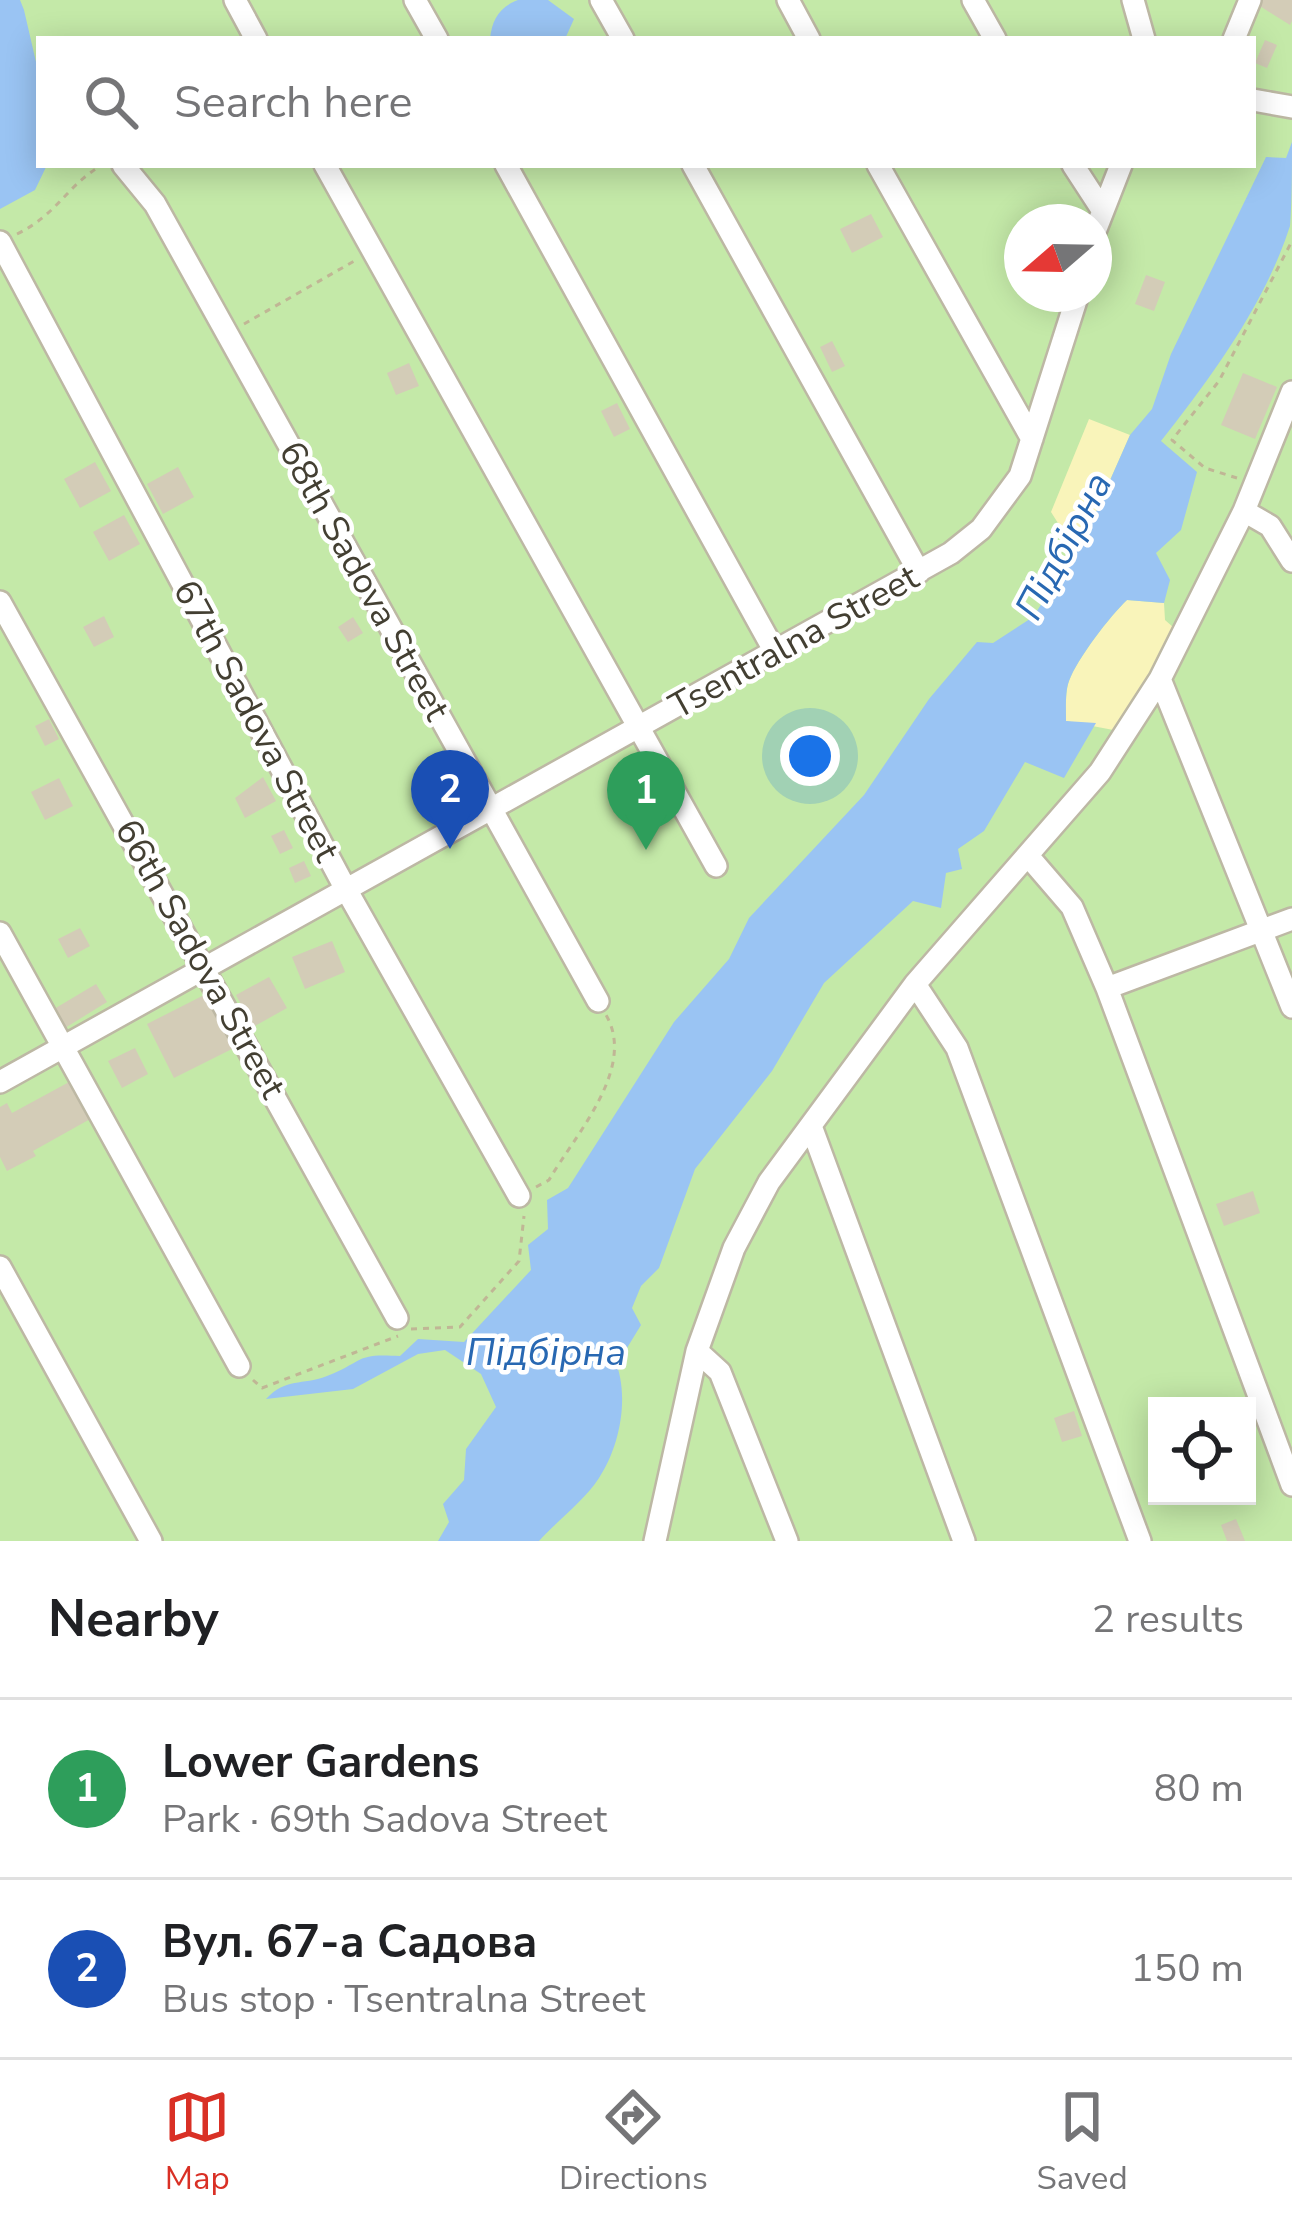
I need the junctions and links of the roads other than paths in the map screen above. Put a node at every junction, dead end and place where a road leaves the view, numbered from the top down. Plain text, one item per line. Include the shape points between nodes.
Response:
1 (235, 0) edge
2 (415, 0) edge
3 (601, 0) edge
4 (788, 0) edge
5 (974, 0) edge
6 (1133, 0) edge
7 (1250, 0) edge
8 (254, 36) edge
9 (435, 36) edge
10 (620, 36) edge
11 (807, 36) edge
12 (993, 36) edge
13 (1143, 36) edge
14 (1235, 36) edge
15 (1257, 101) edge
16 (1292, 107) edge
17 (125, 168) edge
18 (327, 168) edge
19 (508, 168) edge
20 (695, 168) edge
21 (880, 168) edge
22 (1075, 168) edge
23 (1120, 168) edge
24 (1098, 204) edge
25 (1103, 204) edge
26 (0, 240) edge
27 (1072, 312) edge
28 (1292, 392) edge
29 (1032, 439) junction
30 (1244, 512) junction
31 (1292, 561) edge
32 (920, 572) junction
33 (0, 602) edge
34 (776, 652) junction
35 (1160, 680) junction
36 (636, 730) junction
37 (491, 811) junction
38 (1028, 857) junction
39 (716, 866) dead end
40 (347, 892) junction
41 (1292, 919) edge
42 (1263, 930) junction
43 (0, 933) edge
44 (207, 968) junction
45 (915, 984) junction
46 (1107, 988) junction
47 (598, 1001) road end
48 (1292, 1007) edge
49 (63, 1047) junction
50 (0, 1082) edge
51 (812, 1126) junction
52 (519, 1196) road end
53 (0, 1268) edge
54 (397, 1318) dead end
55 (697, 1352) junction
56 (239, 1366) dead end
57 (1292, 1485) edge
58 (151, 1541) edge
59 (655, 1541) edge
60 (787, 1541) edge
61 (964, 1541) edge
62 (1140, 1541) edge

1 - 8 street
2 - 9 street
3 - 10 street
4 - 11 street
5 - 12 street
6 - 13 street
7 - 14 street
15 - 16 street
17 - 37 street, 68th Sadova Street via 155,204
18 - 36 street
19 - 34 street
20 - 32 street
21 - 29 street
22 - 24 street
23 - 25 street
26 - 40 street, 67th Sadova Street
27 - 29 street, Tsentralna Street
28 - 30 street
29 - 32 street, Tsentralna Street via 1004,503
30 - 31 street via 1270,526
30 - 35 street
32 - 34 street, Tsentralna Street
33 - 44 street, 66th Sadova Street
34 - 36 street, Tsentralna Street
35 - 38 street via 1100,772
35 - 42 street
36 - 37 street, Tsentralna Street
36 - 39 street
37 - 40 street, Tsentralna Street
37 - 47 street, 68th Sadova Street
38 - 45 street
38 - 46 street via 1072,907
40 - 44 street, Tsentralna Street
40 - 52 street, 67th Sadova Street
41 - 42 street
42 - 46 street
42 - 48 street
43 - 49 street
44 - 49 street, Tsentralna Street
44 - 54 street, 66th Sadova Street
45 - 51 street
45 - 62 street via 957,1048
46 - 57 street
49 - 50 street, Tsentralna Street
49 - 56 street
51 - 55 street via 769,1182 734,1248
51 - 61 street
53 - 58 street
55 - 59 street
55 - 60 street via 720,1372

